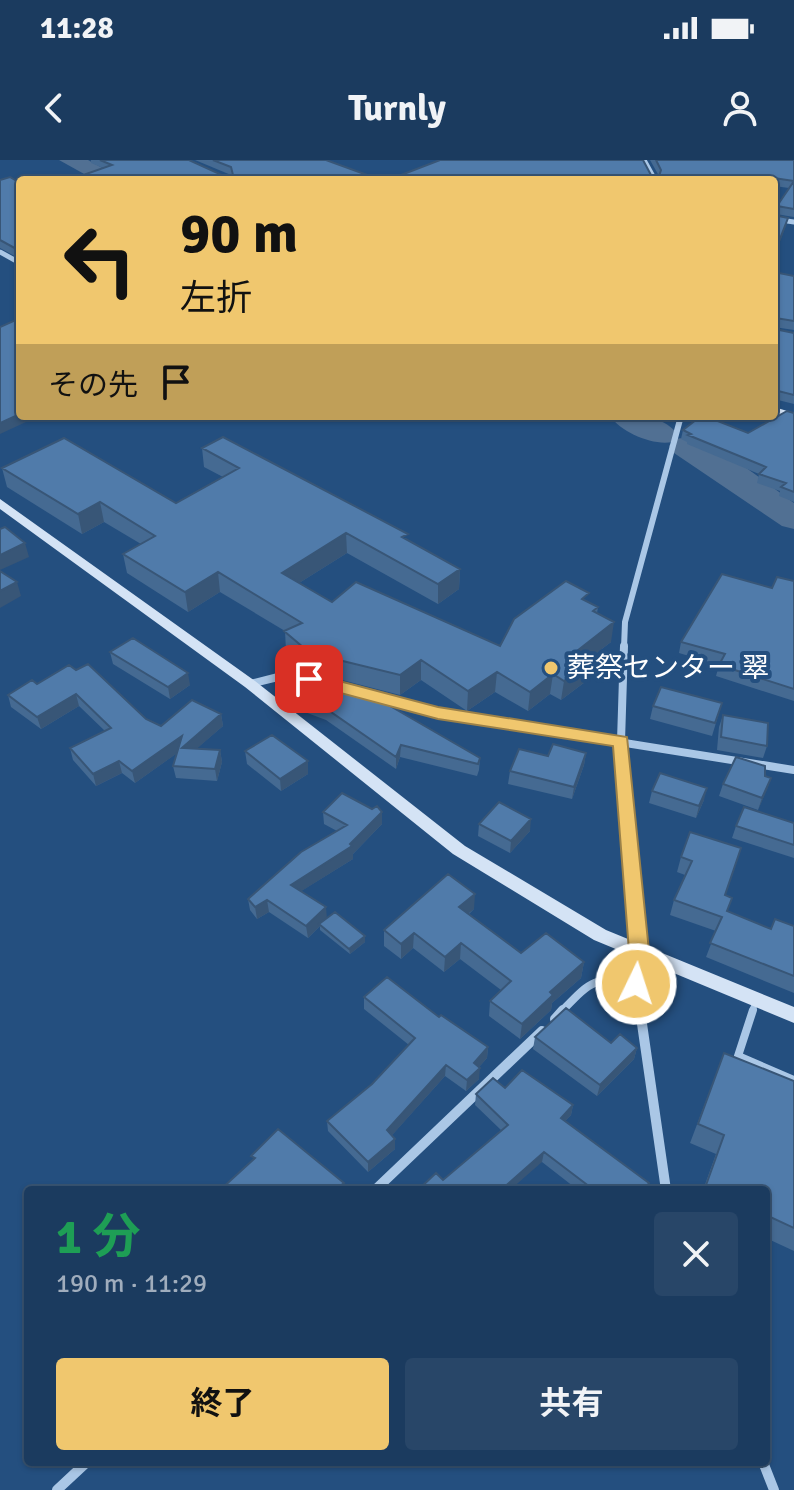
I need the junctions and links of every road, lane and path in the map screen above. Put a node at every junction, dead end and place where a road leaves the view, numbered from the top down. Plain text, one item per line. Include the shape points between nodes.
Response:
1 (680, 420) edge
2 (0, 503) edge
3 (332, 683) edge
4 (250, 684) junction
5 (362, 692) edge
6 (621, 741) junction
7 (794, 770) edge
8 (639, 951) junction
9 (636, 984) junction
10 (756, 1000) junction
11 (794, 1015) edge
12 (794, 1080) edge
13 (379, 1186) edge
14 (665, 1186) edge
15 (83, 1466) edge
16 (765, 1466) edge
17 (57, 1490) edge
18 (774, 1490) edge

1 - 6 street via 625,622
2 - 4 street
3 - 4 street via 286,675
4 - 8 street via 459,850 600,935
5 - 6 street via 438,713
6 - 7 street
6 - 8 street
8 - 9 street
8 - 10 street
9 - 13 street via 607,975 594,980
9 - 14 street
10 - 11 street
10 - 12 lane via 738,1056
15 - 17 street
16 - 18 street

